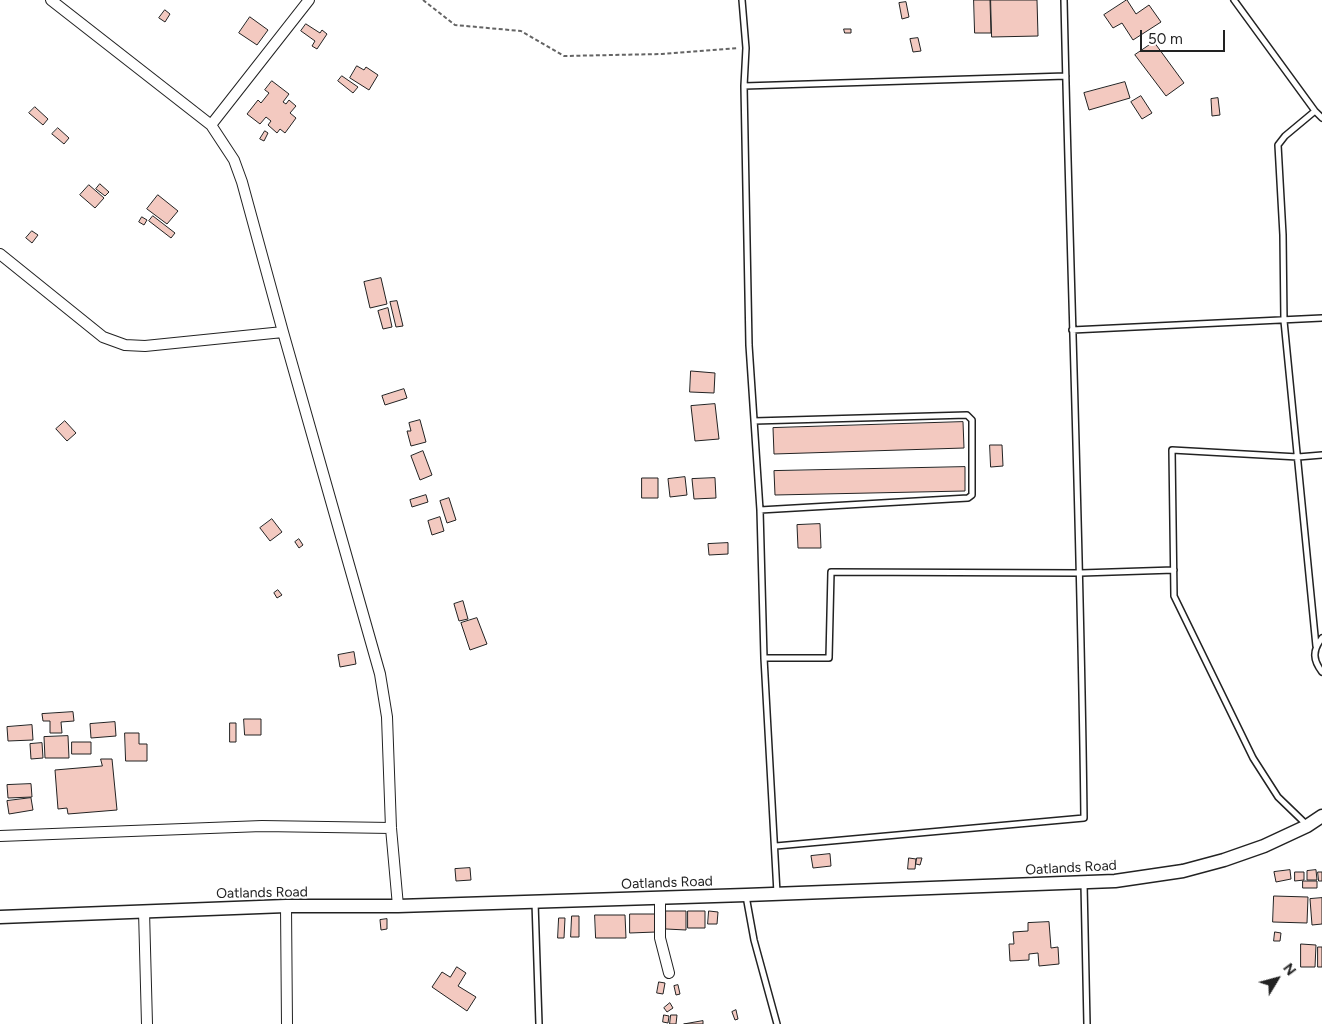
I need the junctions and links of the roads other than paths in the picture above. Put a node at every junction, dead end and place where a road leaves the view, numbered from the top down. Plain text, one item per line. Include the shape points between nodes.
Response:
1 (51, 0) edge
2 (309, 0) edge
3 (742, 0) edge
4 (1064, 0) edge
5 (1234, 0) edge
6 (1066, 76) junction
7 (744, 86) junction
8 (1315, 111) junction
9 (1322, 118) edge
10 (211, 125) junction
11 (0, 254) edge
12 (1322, 318) edge
13 (1284, 321) junction
14 (1072, 330) junction
15 (282, 332) junction
16 (754, 421) junction
17 (1322, 455) edge
18 (1298, 457) junction
19 (760, 510) junction
20 (1174, 570) junction
21 (1081, 573) junction
22 (1322, 638) edge
23 (1316, 646) junction
24 (764, 658) junction
25 (1322, 672) edge
26 (1322, 816) edge
27 (1307, 826) junction
28 (391, 828) junction
29 (0, 836) edge
30 (776, 846) junction
31 (1084, 884) junction
32 (777, 894) junction
33 (746, 895) junction
34 (660, 898) junction
35 (535, 901) junction
36 (286, 906) junction
37 (398, 906) junction
38 (144, 911) junction
39 (0, 916) edge
40 (669, 974) dead end
41 (147, 1024) edge
42 (287, 1024) edge
43 (539, 1024) edge
44 (777, 1024) edge
45 (1087, 1024) edge

1 - 10 street
2 - 10 street
3 - 7 lane via 746,48
4 - 6 lane
5 - 8 lane
6 - 7 lane
6 - 14 lane
7 - 16 lane via 749,345
8 - 9 lane
8 - 13 lane via 1278,145
10 - 15 street via 234,160 242,182
11 - 15 street via 103,337 125,345 145,346
12 - 13 lane
13 - 14 lane
13 - 18 lane
14 - 21 lane
15 - 28 street via 380,674 387,717
16 - 19 lane
16 - 19 lane via 967,415 972,420 972,495 968,498
17 - 18 lane
18 - 20 lane via 1172,450
18 - 23 lane
19 - 24 lane
20 - 21 lane
20 - 27 lane via 1174,596 1253,758 1278,797
21 - 24 lane via 830,572 829,658
21 - 30 lane via 1084,818
22 - 23 lane
23 - 25 lane via 1315,662
24 - 30 lane
26 - 27 street, Oatlands Road
27 - 31 street, Oatlands Road via 1264,846 1183,872
28 - 29 street via 262,826
28 - 37 street
30 - 32 lane
31 - 32 street, Oatlands Road
31 - 45 lane
32 - 33 street, Oatlands Road
33 - 34 street, Oatlands Road
33 - 44 lane via 754,940
34 - 35 street, Oatlands Road
34 - 40 street via 660,938
35 - 37 street, Oatlands Road
35 - 43 lane
36 - 37 street, Oatlands Road
36 - 38 street, Oatlands Road
36 - 42 street
38 - 39 street, Oatlands Road
38 - 41 street

